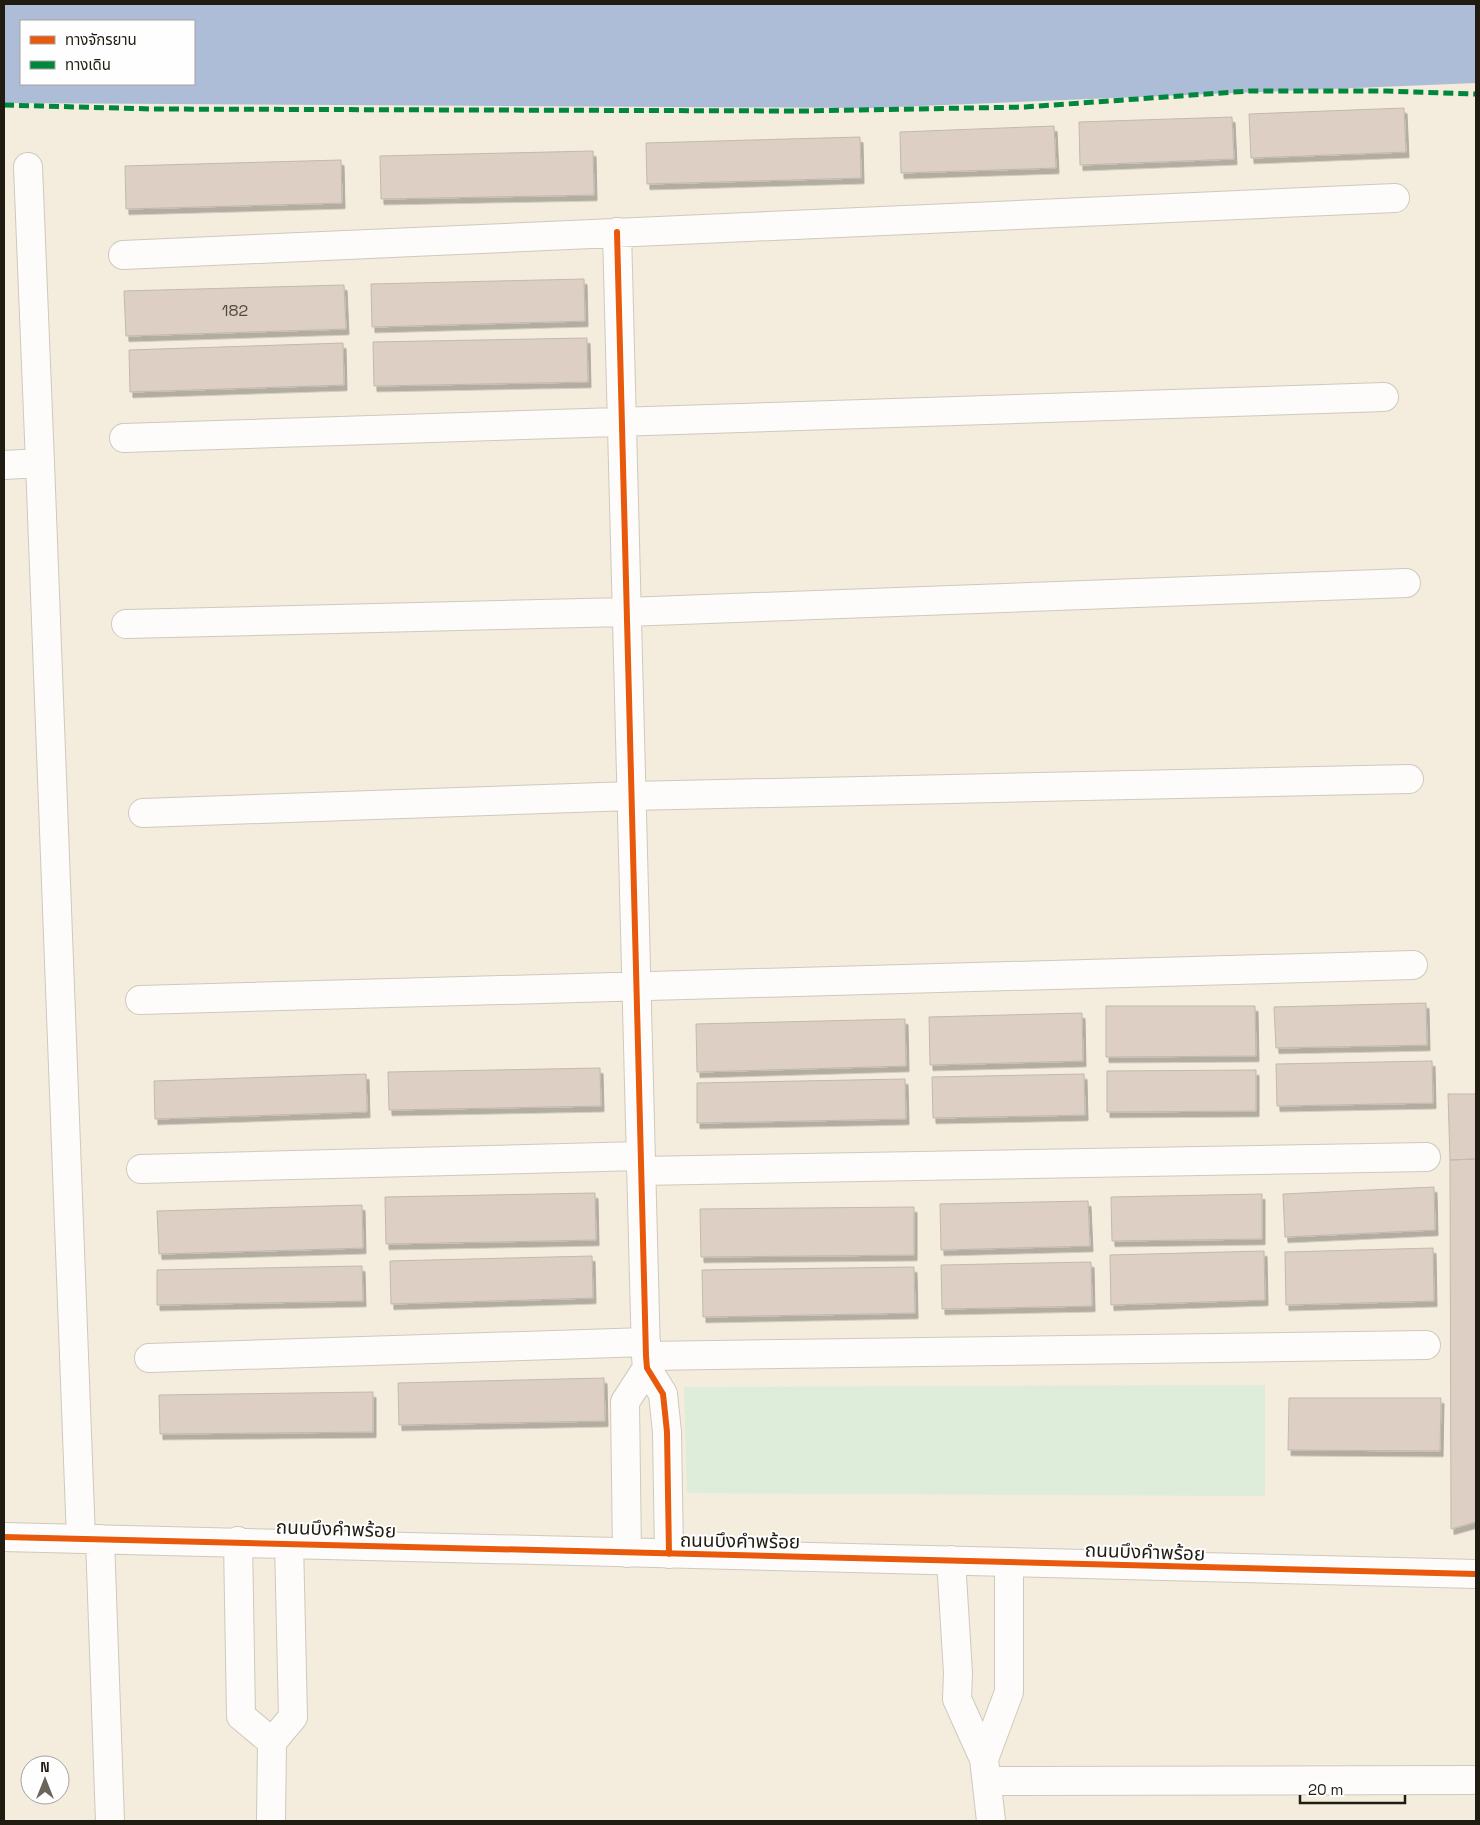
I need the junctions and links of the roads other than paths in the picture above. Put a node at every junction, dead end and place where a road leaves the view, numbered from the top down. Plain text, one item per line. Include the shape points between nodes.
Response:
1 (28, 167) dead end
2 (1395, 198) dead end
3 (617, 232) junction
4 (123, 255) dead end
5 (1384, 397) dead end
6 (621, 422) junction
7 (124, 438) dead end
8 (40, 463) junction
9 (4, 465) edge
10 (1406, 583) dead end
11 (626, 612) junction
12 (126, 624) dead end
13 (1409, 779) dead end
14 (631, 796) junction
15 (143, 813) dead end
16 (1413, 965) dead end
17 (636, 985) junction
18 (140, 1000) dead end
19 (1426, 1157) dead end
20 (641, 1163) junction
21 (141, 1169) dead end
22 (1426, 1345) dead end
23 (646, 1355) junction
24 (149, 1358) dead end
25 (4, 1537) edge
26 (90, 1539) junction
27 (238, 1541) junction
28 (290, 1542) junction
29 (627, 1553) junction
30 (669, 1554) junction
31 (951, 1560) junction
32 (1009, 1562) junction
33 (1476, 1574) edge
34 (272, 1742) junction
35 (986, 1770) junction
36 (1473, 1780) dead end
37 (110, 1821) edge
38 (271, 1821) edge
39 (991, 1821) edge

1 - 8 street
2 - 3 street
3 - 4 street
3 - 6 street
5 - 6 street
6 - 7 street
6 - 11 street
8 - 9 street
8 - 26 street
10 - 11 street
11 - 12 street
11 - 14 street
13 - 14 street
14 - 15 street
14 - 17 street
16 - 17 street
17 - 18 street
17 - 20 street
19 - 20 street
20 - 21 street
20 - 23 street
22 - 23 street
23 - 24 street
23 - 29 street via 625,1402
23 - 30 street via 663,1394
25 - 26 street, ถนนบึงคำพร้อย
26 - 27 street, ถนนบึงคำพร้อย
26 - 37 street
27 - 28 street, ถนนบึงคำพร้อย
27 - 34 street via 241,1716
28 - 29 street, ถนนบึงคำพร้อย
28 - 34 street via 294,1717
29 - 30 street, ถนนบึงคำพร้อย
30 - 31 street, ถนนบึงคำพร้อย
31 - 32 street, ถนนบึงคำพร้อย
31 - 35 street via 957,1699
32 - 33 street, ถนนบึงคำพร้อย
32 - 35 street via 1009,1692
34 - 38 street
35 - 36 street
35 - 39 street

